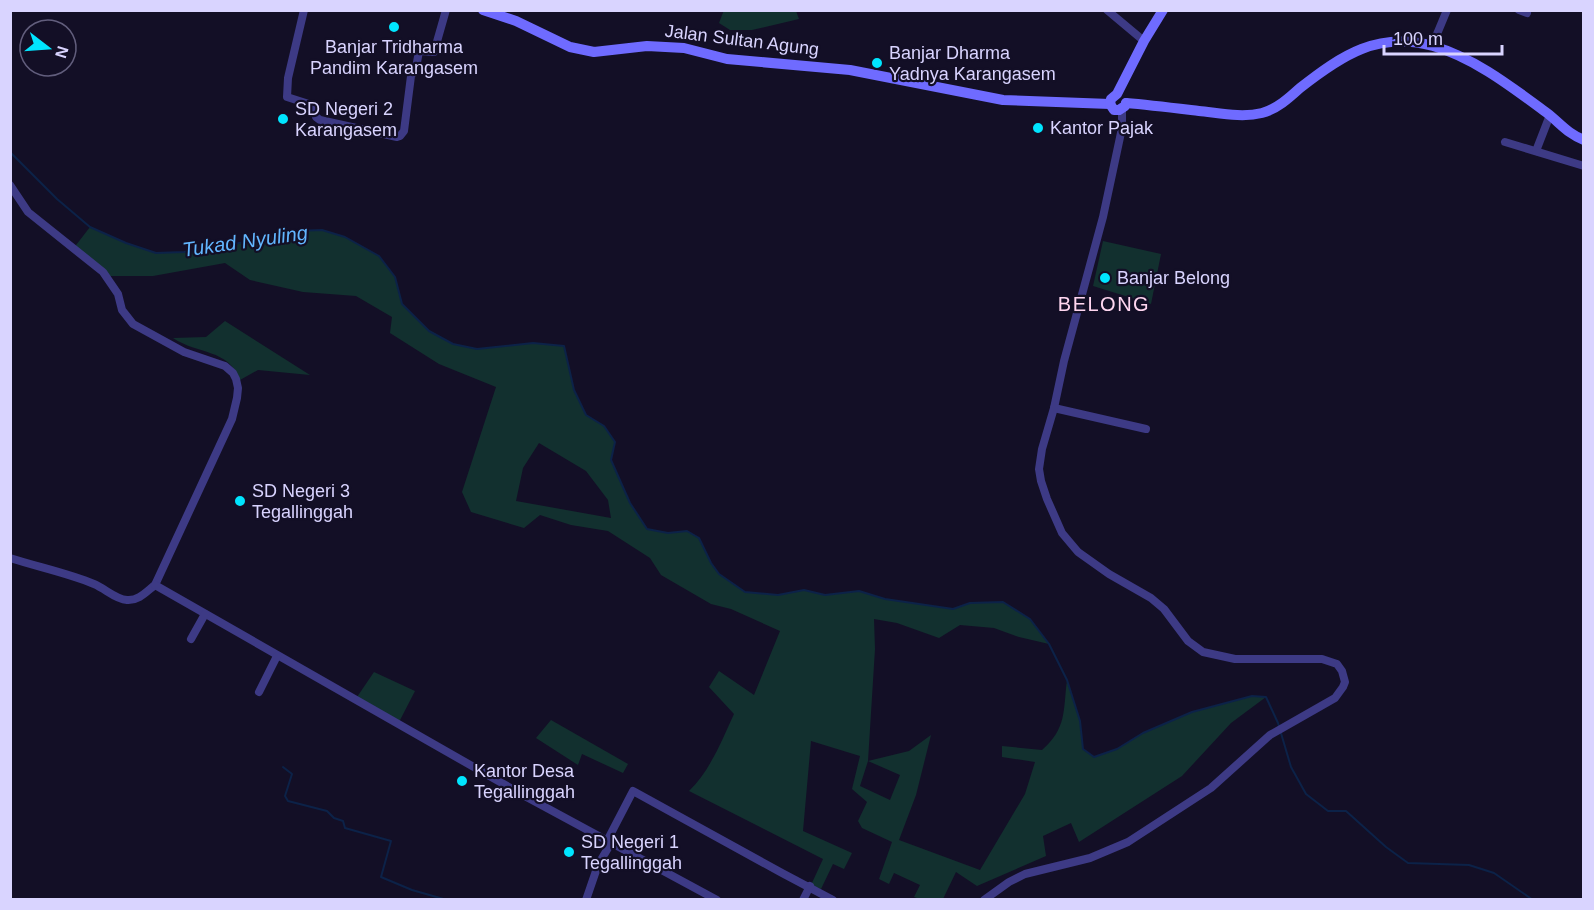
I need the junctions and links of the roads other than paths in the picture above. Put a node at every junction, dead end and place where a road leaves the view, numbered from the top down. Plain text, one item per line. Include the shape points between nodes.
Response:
1 (304, 10) edge
2 (446, 10) edge
3 (483, 10) edge
4 (1107, 10) edge
5 (1163, 10) edge
6 (1447, 10) edge
7 (508, 14) edge
8 (1144, 40) junction
9 (1432, 46) junction
10 (1118, 104) junction
11 (1550, 115) junction
12 (1584, 140) edge
13 (1505, 142) dead end
14 (1536, 152) junction
15 (1584, 166) edge
16 (10, 184) edge
17 (1054, 408) junction
18 (1146, 429) dead end
19 (10, 558) edge
20 (155, 585) junction
21 (205, 614) junction
22 (191, 639) dead end
23 (277, 656) junction
24 (259, 692) dead end
25 (609, 842) junction
26 (810, 886) junction
27 (586, 900) edge
28 (717, 900) edge
29 (803, 900) edge
30 (833, 900) edge
31 (984, 900) edge

1 - 2 street via 287,98 312,105 320,120 397,137 404,131 411,76 419,51 435,51
3 - 7 street, Jalan Sultan Agung
4 - 8 street
5 - 8 street
6 - 9 street
7 - 10 street, Jalan Sultan Agung via 580,50 670,46 727,59 850,70 1003,100
8 - 10 street
9 - 10 street, Jalan Sultan Agung via 1396,41 1368,46 1319,73 1279,106 1263,113 1245,115
9 - 11 street, Jalan Sultan Agung via 1485,71
10 - 17 street via 1122,128
11 - 12 street, Jalan Sultan Agung via 1570,134
11 - 14 street
13 - 14 street
14 - 15 street
16 - 20 street via 28,212 103,272 133,324 184,352 225,366 236,379 232,419
17 - 18 street
17 - 31 street via 1039,469 1062,533 1078,552 1151,598 1188,641 1203,652 1235,659 1322,659 1340,666 1345,682 1335,698 1270,735 1212,788 1128,842 1090,858 1025,874
19 - 20 street via 82,579 125,600 138,598
20 - 21 street
21 - 22 street
21 - 23 street
23 - 24 street
23 - 25 street
25 - 26 street via 633,791
25 - 27 street
25 - 28 street
26 - 29 street
26 - 30 street

